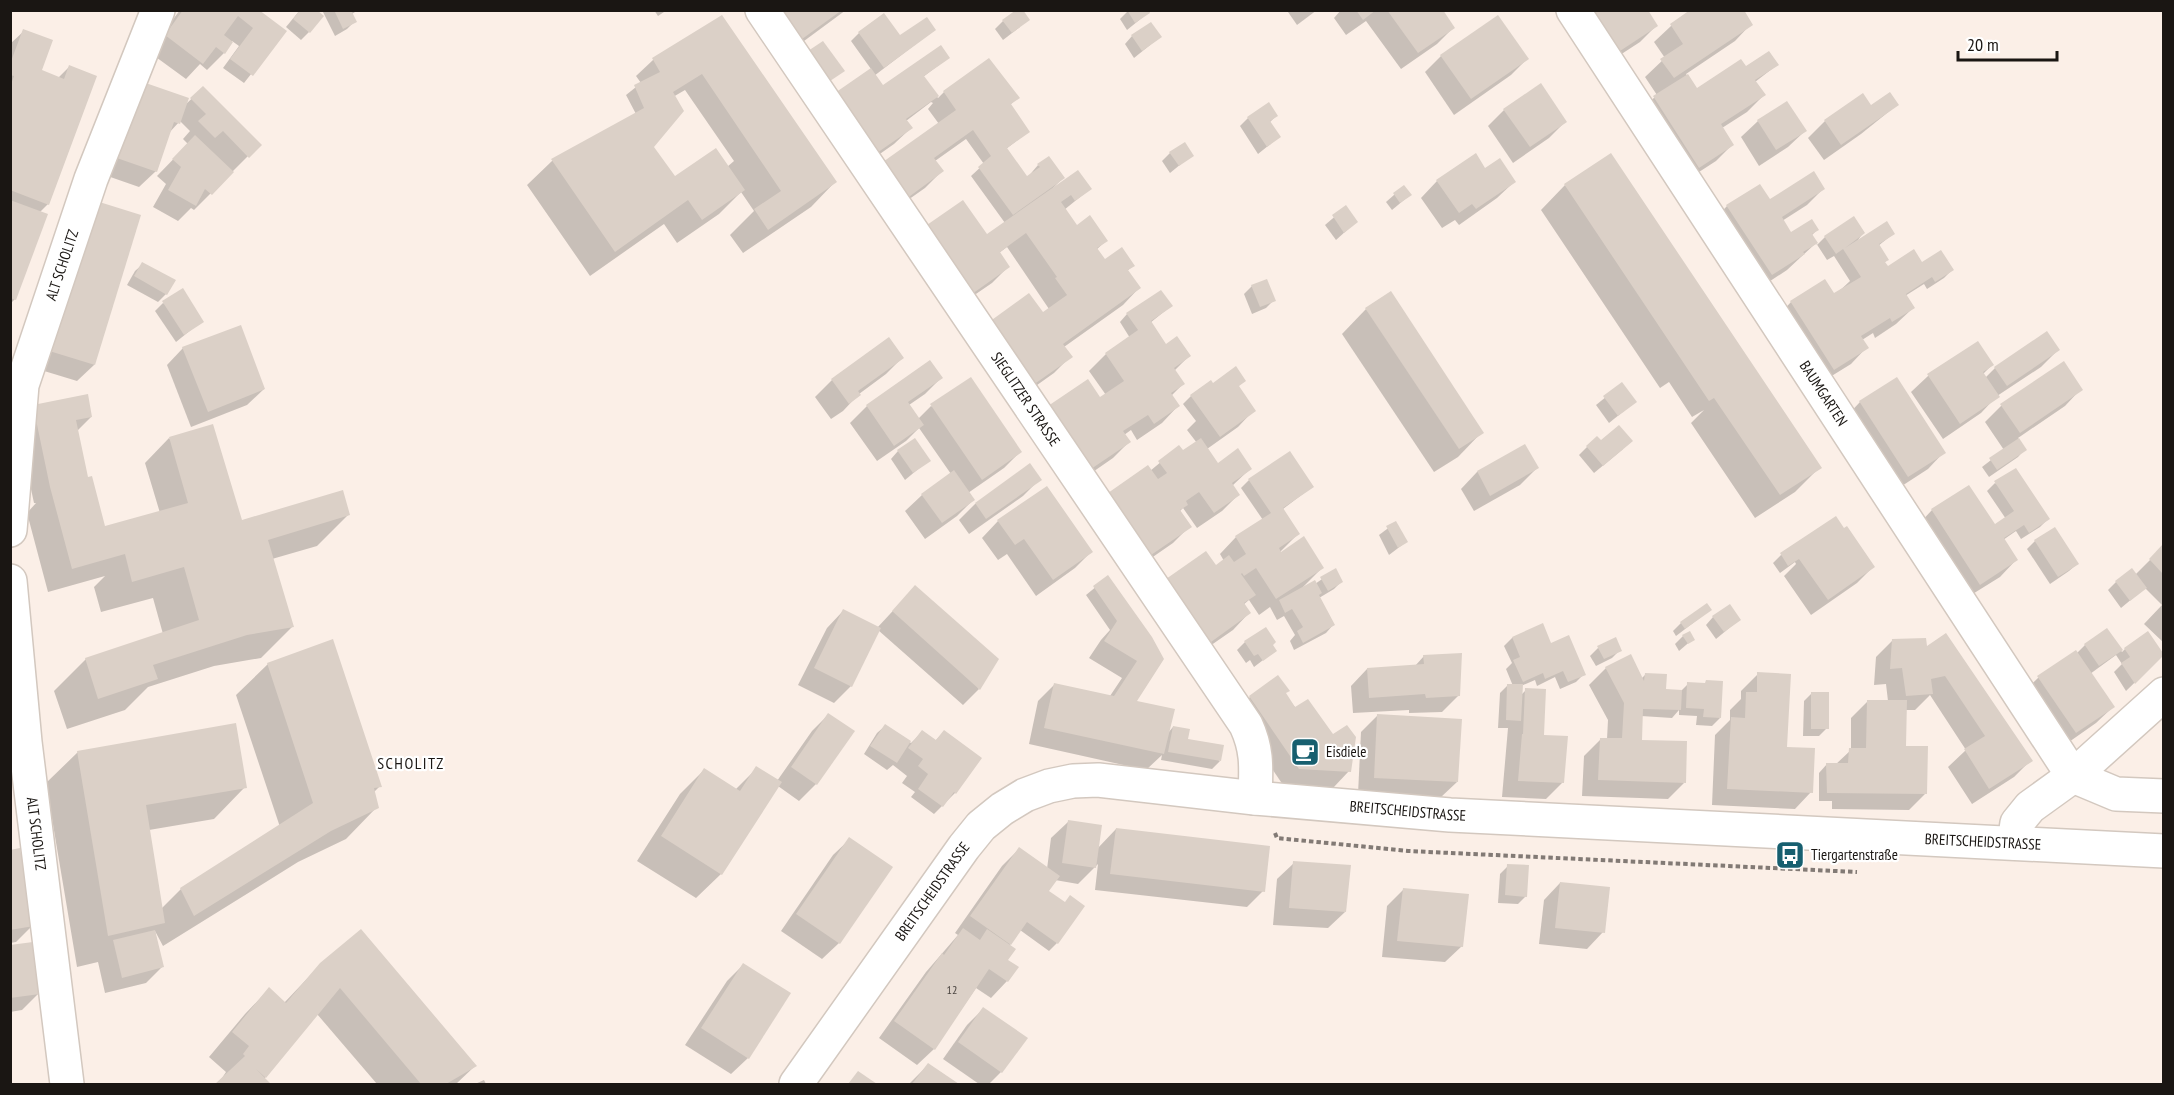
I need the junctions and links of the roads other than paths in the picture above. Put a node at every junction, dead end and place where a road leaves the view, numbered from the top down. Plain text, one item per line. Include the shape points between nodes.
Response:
1 (159, 10) edge
2 (762, 10) edge
3 (1573, 10) edge
4 (10, 530) edge
5 (10, 582) edge
6 (2163, 694) edge
7 (2073, 776) junction
8 (2163, 796) edge
9 (1255, 798) junction
10 (2014, 843) junction
11 (2163, 851) edge
12 (67, 1084) edge
13 (796, 1084) edge

1 - 4 street, ALT SCHOLITZ via 91,179 21,385
2 - 9 street, SIEGLITZER STRASSE via 1246,724 1257,759
3 - 7 street, BAUMGARTEN
5 - 12 street, ALT SCHOLITZ via 25,742
6 - 7 street
7 - 8 street via 2115,794
7 - 10 street via 2030,807 2017,823
9 - 10 street, BREITSCHEIDSTRASSE via 1450,815
9 - 13 street, BREITSCHEIDSTRASSE via 1098,780 1073,781 1025,795 1002,809 964,847
10 - 11 street, BREITSCHEIDSTRASSE

